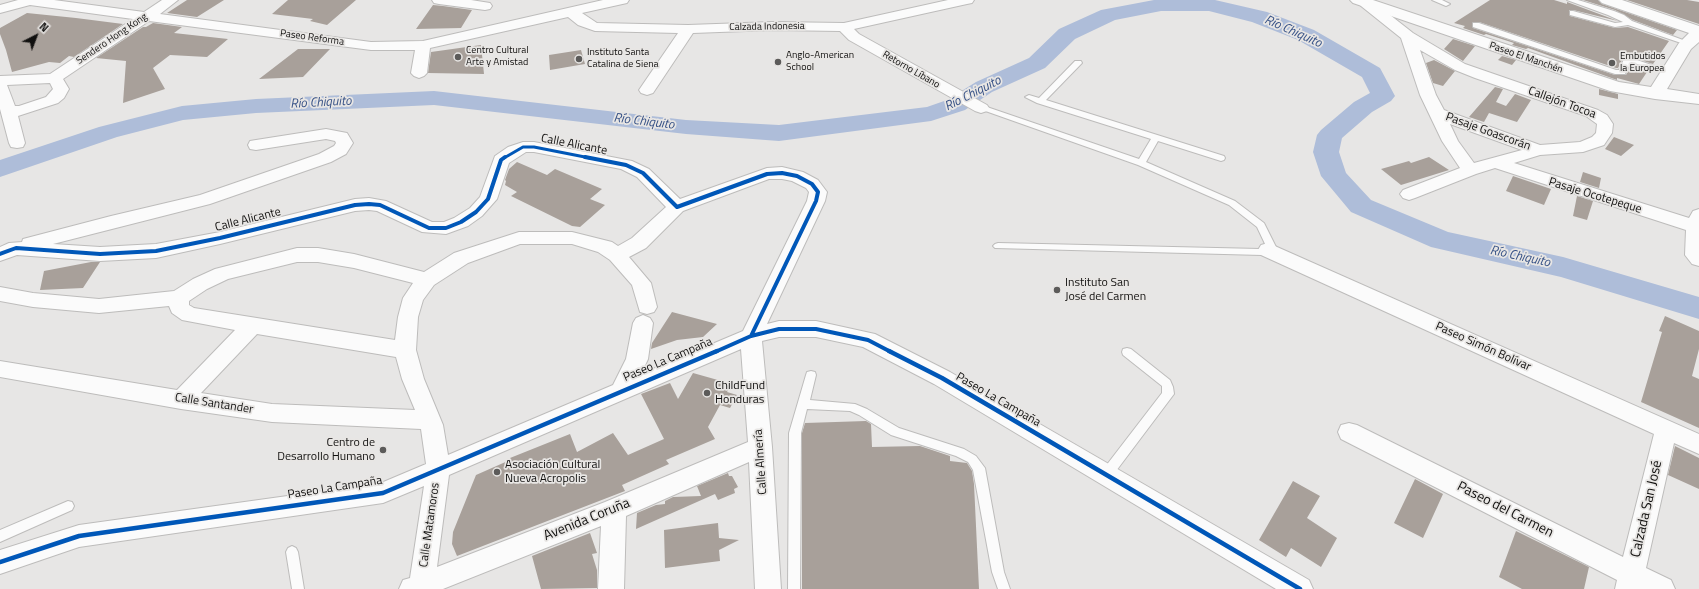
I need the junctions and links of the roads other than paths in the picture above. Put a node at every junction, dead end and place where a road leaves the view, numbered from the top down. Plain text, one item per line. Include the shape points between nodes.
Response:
1 (27, 0) edge
2 (171, 0) edge
3 (439, 0) edge
4 (622, 0) edge
5 (967, 0) edge
6 (1436, 0) edge
7 (1571, 0) edge
8 (1607, 0) edge
9 (1362, 2) edge
10 (485, 3) edge
11 (1446, 4) dead end
12 (0, 9) edge
13 (570, 11) junction
14 (1573, 13) dead end
15 (147, 16) junction
16 (1629, 23) junction
17 (1476, 26) dead end
18 (844, 27) junction
19 (688, 29) junction
20 (486, 32) junction
21 (1408, 36) junction
22 (1695, 36) edge
23 (424, 45) junction
24 (1078, 63) dead end
25 (419, 73) dead end
26 (1668, 73) junction
27 (54, 78) junction
28 (0, 81) edge
29 (0, 87) edge
30 (647, 90) dead end
31 (1655, 94) junction
32 (1029, 97) dead end
33 (1699, 98) edge
34 (1040, 101) junction
35 (981, 108) joint
36 (10, 111) junction
37 (1438, 114) junction
38 (1156, 138) junction
39 (17, 143) dead end
40 (256, 145) dead end
41 (1539, 150) junction
42 (1220, 158) dead end
43 (1140, 163) junction
44 (1496, 163) junction
45 (1470, 170) junction
46 (1409, 194) dead end
47 (677, 207) junction
48 (1697, 221) edge
49 (998, 246) dead end
50 (1268, 250) junction
51 (8, 251) edge
52 (617, 255) junction
53 (1699, 259) edge
54 (427, 280) junction
55 (0, 294) edge
56 (179, 298) junction
57 (253, 325) junction
58 (750, 336) junction
59 (405, 350) junction
60 (1127, 352) dead end
61 (0, 368) edge
62 (811, 375) dead end
63 (622, 390) junction
64 (181, 400) junction
65 (803, 404) junction
66 (430, 420) junction
67 (1666, 430) junction
68 (1349, 432) dead end
69 (1699, 444) edge
70 (760, 447) junction
71 (438, 469) junction
72 (1106, 475) junction
73 (68, 506) dead end
74 (614, 510) junction
75 (0, 536) edge
76 (292, 552) dead end
77 (0, 562) edge
78 (1630, 581) edge
79 (418, 588) edge
80 (298, 589) edge
81 (611, 589) edge
82 (768, 589) edge
83 (794, 589) edge
84 (1004, 589) edge
85 (1300, 589) edge
86 (1662, 589) edge

1 - 12 street, Paseo Reforma
1 - 15 street, Paseo Reforma
2 - 15 street, Sendero Hong Kong
3 - 10 street
4 - 13 street, Paseo Reforma
5 - 18 street, Calzada Indonesia
6 - 11 lane
7 - 16 lane via 1616,15
8 - 22 street
9 - 21 street
9 - 31 street, Paseo El Manchén via 1583,77 1616,87
10 - 20 street
13 - 19 street, Calzada Indonesia via 583,22 595,27
13 - 20 street, Paseo Reforma
14 - 16 lane via 1615,25
15 - 23 street, Paseo Reforma via 372,46
15 - 27 street, Sendero Hong Kong
16 - 22 lane
17 - 26 lane via 1615,72 1622,72 1627,61 1631,60
18 - 19 street, Calzada Indonesia
18 - 35 street, Retorno Líbano via 854,37
19 - 30 street
20 - 23 street, Paseo Reforma
21 - 37 street via 1428,95
21 - 41 street, Callejón Tocoa via 1480,75 1592,113 1605,124 1604,133 1598,141 1584,147
22 - 26 street
23 - 25 street
24 - 34 lane
26 - 31 street
26 - 33 street via 1679,86
27 - 28 street
27 - 36 street via 61,89 52,100 21,111
29 - 36 street
31 - 33 street, Paseo El Manchén
32 - 34 lane
34 - 38 lane
35 - 43 lane
36 - 39 street
37 - 41 street, Pasaje Goascorán
37 - 45 street via 1450,142
38 - 42 lane
38 - 43 lane
40 - 51 street via 326,134 341,137 345,143 340,150 325,158 204,200 111,222
41 - 44 street, Callejón Tocoa
43 - 50 lane via 1232,203 1261,226 1270,242 1271,247
44 - 45 street, Callejón Tocoa
44 - 48 street, Pasaje Ocotepeque
45 - 46 street, Callejón Tocoa
47 - 51 street, Calle Alicante via 643,172 626,165 539,148 523,148 501,160 488,199 476,212 446,228 429,228 380,204 355,204 220,238 156,251 100,254
47 - 52 street via 638,243
47 - 58 street via 767,174 797,176 812,184 818,192 816,201
48 - 53 street via 1695,255
49 - 50 lane via 1249,252
50 - 67 street, Paseo Simón Bolívar
52 - 54 street, Calle Matamoros via 606,247 572,238 519,238 461,258
52 - 63 street, Calle Matamoros via 641,283 645,315 637,359
54 - 56 street via 354,260 297,255 222,274
54 - 59 street, Calle Matamoros via 413,298 408,317
55 - 56 street via 99,306
56 - 57 street via 179,308 189,315
57 - 59 street
57 - 64 street
58 - 63 street, Paseo La Campaña
58 - 70 street, Calle Almería
58 - 72 street, Paseo La Campaña via 779,328 816,329 868,340 942,378
59 - 66 street, Calle Matamoros via 413,380
60 - 72 lane via 1166,382 1168,394
61 - 64 street, Calle Santander
62 - 65 lane
63 - 71 street, Paseo La Campaña
64 - 66 street, Calle Santander via 272,413
65 - 83 lane via 795,433
65 - 84 lane via 851,407 895,432 960,452 972,459 979,468 998,572
66 - 71 street, Calle Matamoros
67 - 69 street, Paseo Simón Bolívar
67 - 78 street, Calzada San José
68 - 78 street, Paseo del Carmen
70 - 74 street, Avenida Coruña
70 - 82 street, Calle Almería
71 - 77 street, Paseo La Campaña via 383,493 79,536
71 - 79 street, Calle Matamoros
72 - 85 street, Paseo La Campaña
73 - 75 lane
74 - 79 street, Avenida Coruña
74 - 81 street
76 - 80 lane
78 - 86 street, Paseo del Carmen

